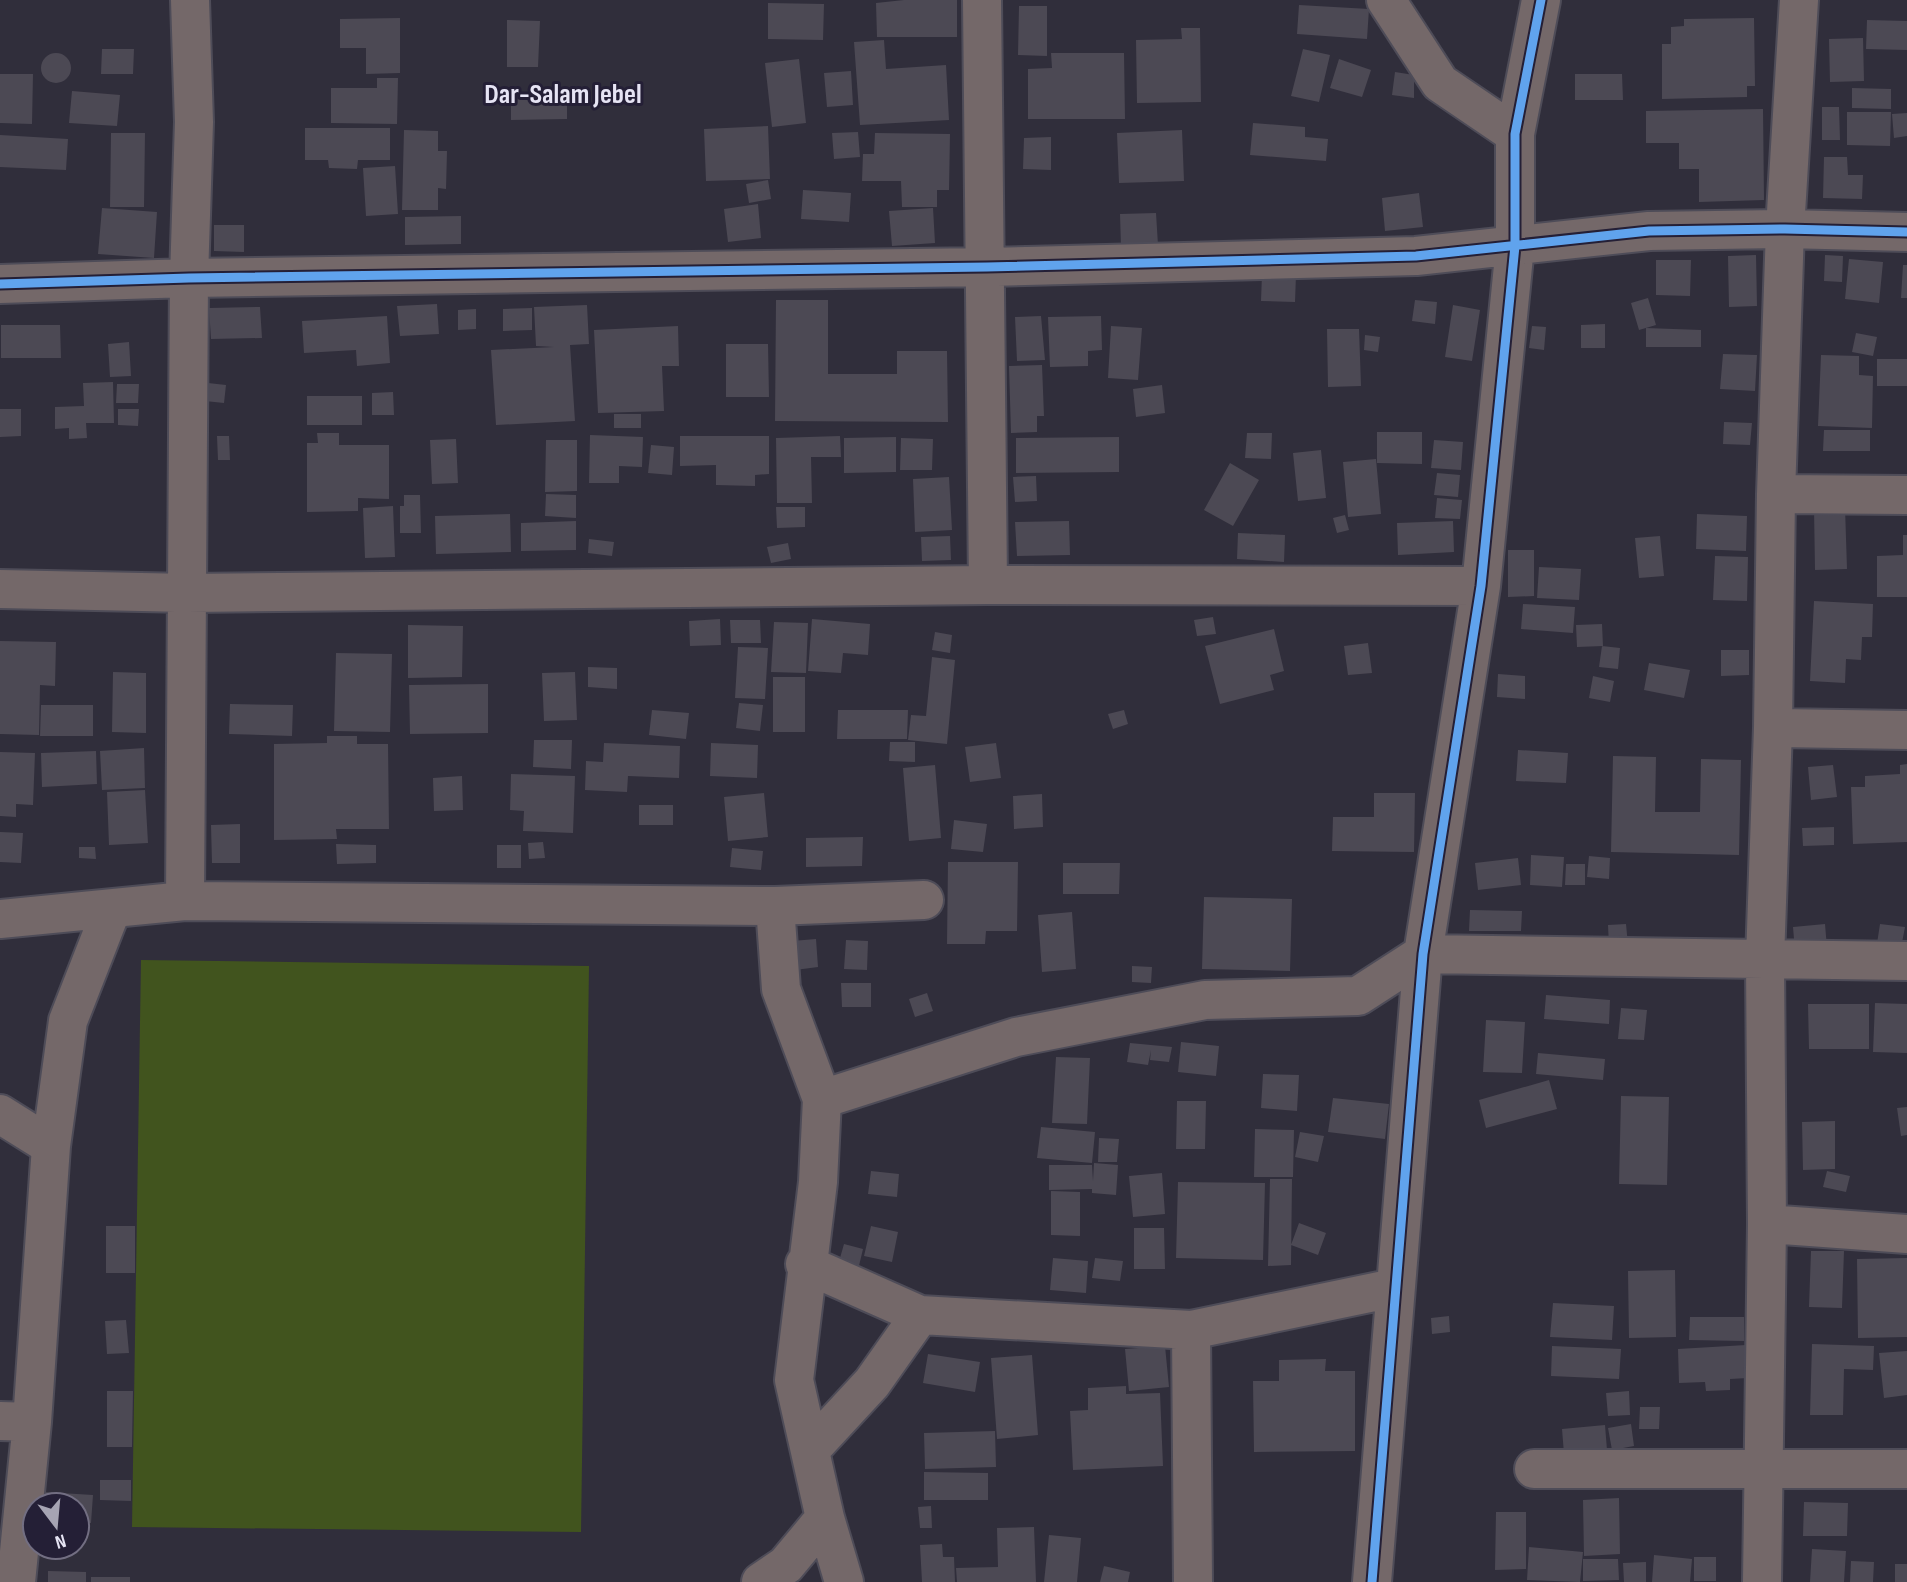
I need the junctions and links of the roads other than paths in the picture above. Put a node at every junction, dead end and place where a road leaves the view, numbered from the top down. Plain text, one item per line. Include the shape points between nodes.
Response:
1 (190, 0) edge
2 (982, 0) edge
3 (1386, 0) edge
4 (1541, 0) edge
5 (1799, 0) edge
6 (1516, 134) junction
7 (1785, 229) junction
8 (1907, 232) edge
9 (1515, 246) junction
10 (987, 267) junction
11 (190, 278) junction
12 (0, 284) edge
13 (1776, 494) junction
14 (1907, 495) edge
15 (988, 585) junction
16 (1481, 586) junction
17 (0, 589) edge
18 (188, 593) junction
19 (1773, 728) junction
20 (1907, 730) edge
21 (923, 900) dead end
22 (185, 901) junction
23 (775, 906) junction
24 (111, 911) junction
25 (0, 919) edge
26 (1423, 954) junction
27 (1765, 960) junction
28 (1907, 961) edge
29 (822, 1099) junction
30 (0, 1114) edge
31 (51, 1146) junction
32 (1767, 1224) junction
33 (1907, 1234) edge
34 (805, 1264) junction
35 (1394, 1288) junction
36 (920, 1315) junction
37 (1191, 1330) junction
38 (16, 1421) edge
39 (811, 1449) junction
40 (1764, 1467) junction
41 (1534, 1469) dead end
42 (1907, 1469) edge
43 (825, 1518) junction
44 (16, 1582) edge
45 (761, 1582) edge
46 (844, 1582) edge
47 (1193, 1582) edge
48 (1372, 1582) edge
49 (1762, 1582) edge

1 - 11 street via 194,122
2 - 10 street
3 - 6 street via 1440,83
4 - 6 street
5 - 7 street
6 - 9 street
7 - 8 street
7 - 9 street via 1649,231
7 - 13 street
9 - 10 street via 1416,256
9 - 16 street
10 - 11 street
10 - 15 street
11 - 12 street
11 - 18 street
13 - 14 street
13 - 19 street
15 - 16 street
15 - 18 street
16 - 26 street
17 - 18 street
18 - 22 street
19 - 20 street
19 - 27 street
21 - 23 street
22 - 23 street
22 - 24 street
23 - 29 street via 781,989
24 - 25 street
24 - 31 street via 68,1021
26 - 27 street
26 - 29 street via 1358,996 1205,1000 1016,1037
26 - 35 street
27 - 28 street
27 - 32 street
29 - 34 street via 818,1182
30 - 31 street
31 - 38 street
32 - 33 street
32 - 40 street
34 - 36 street
34 - 39 street via 794,1380
35 - 37 street
35 - 48 street
36 - 37 street
36 - 39 street via 872,1383
37 - 47 street
38 - 44 street
39 - 43 street
40 - 41 street
40 - 42 street
40 - 49 street
43 - 45 street via 786,1564
43 - 46 street

